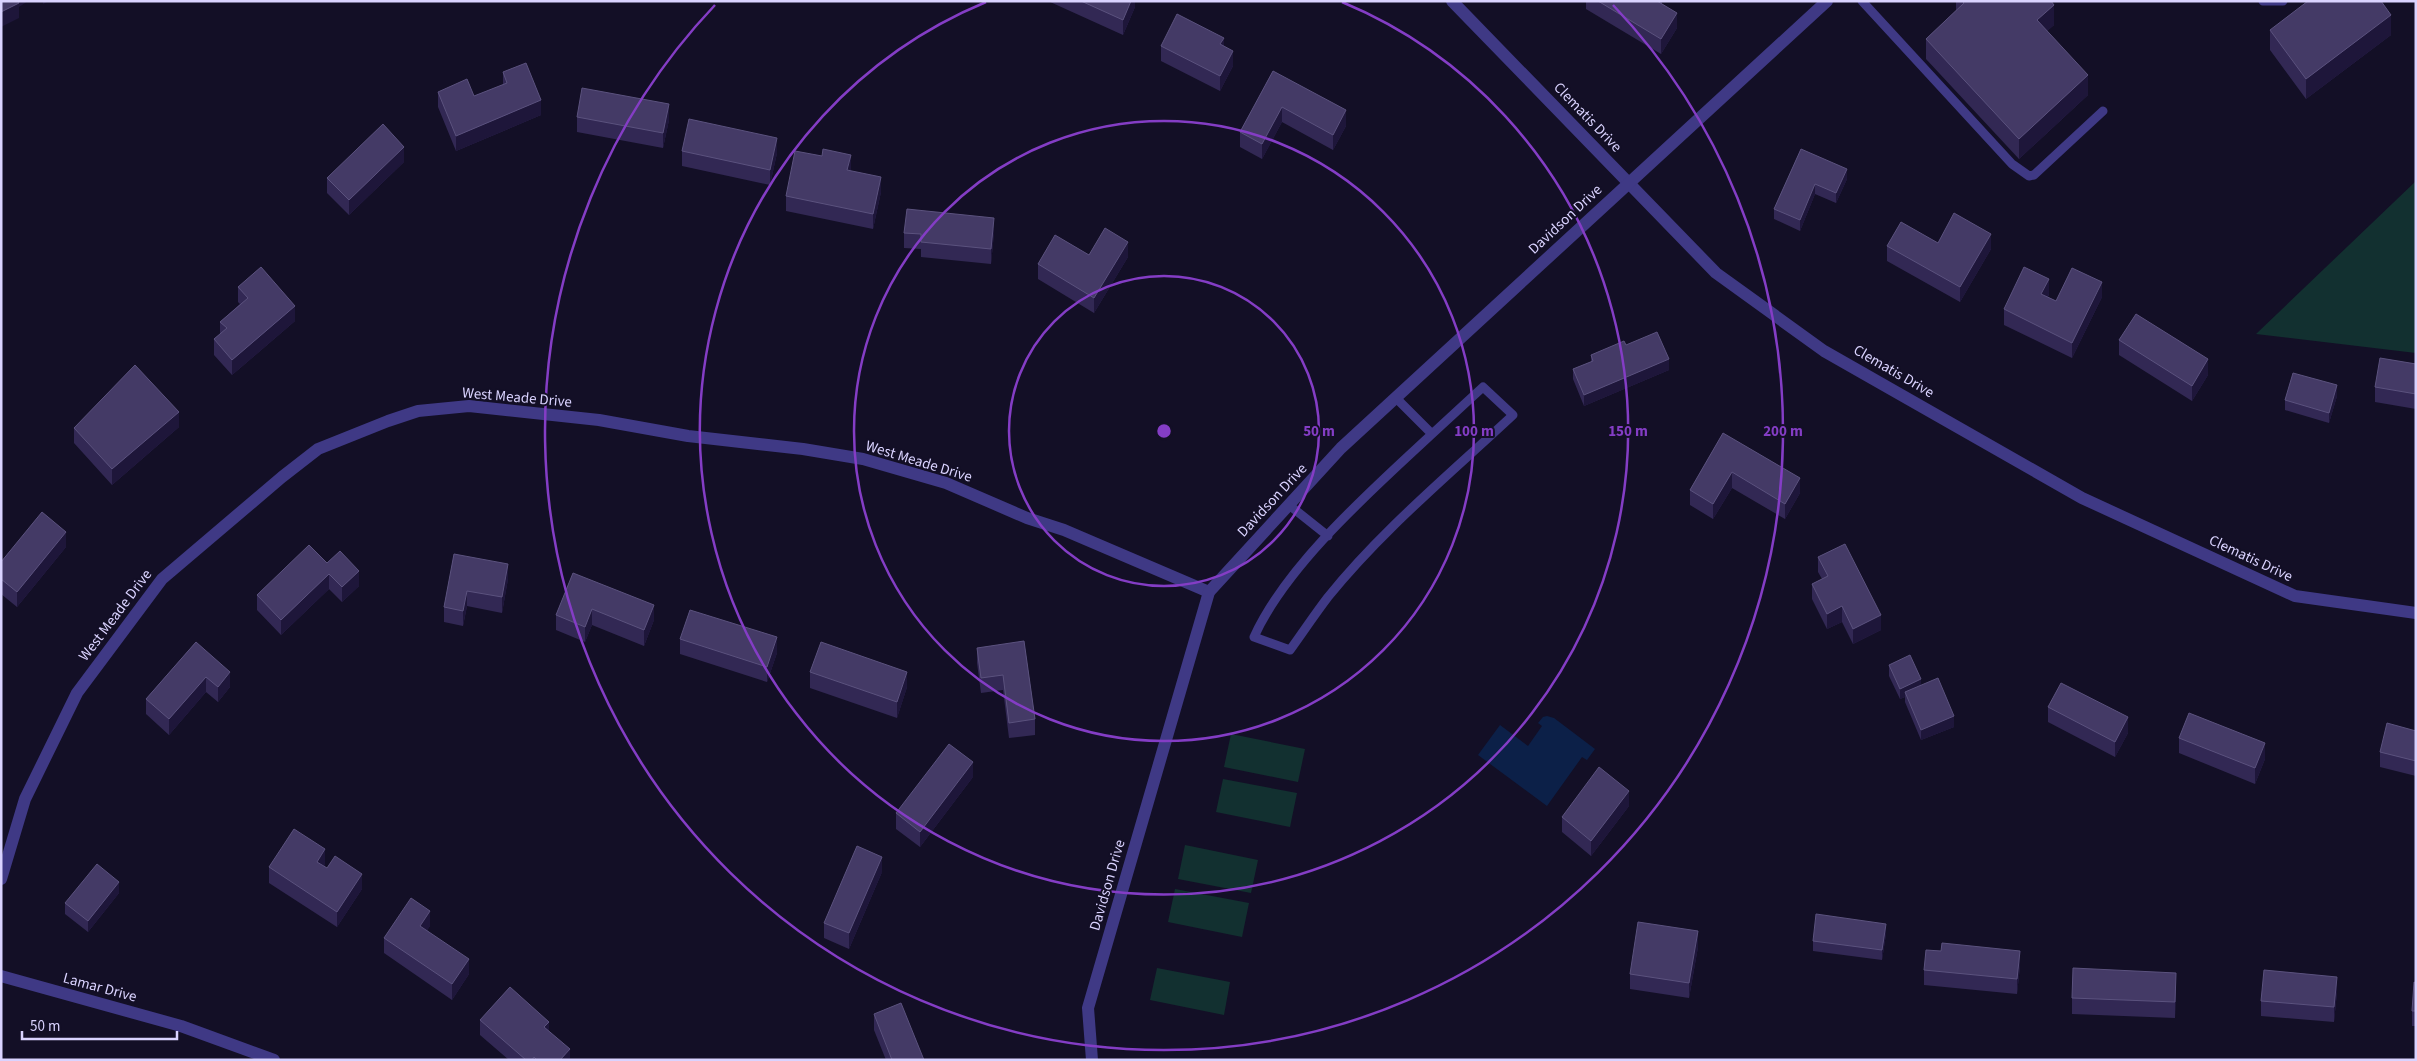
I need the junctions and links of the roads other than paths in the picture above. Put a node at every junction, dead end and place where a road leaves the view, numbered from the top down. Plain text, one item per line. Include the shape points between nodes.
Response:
1 (1452, 1) edge
2 (1827, 1) edge
3 (1862, 1) edge
4 (2262, 1) edge
5 (2283, 1) edge
6 (2103, 111) dead end
7 (1629, 182) junction
8 (1396, 398) junction
9 (1432, 434) junction
10 (1289, 505) junction
11 (1328, 536) junction
12 (1209, 592) junction
13 (2416, 613) edge
14 (1, 879) edge
15 (1, 976) edge
16 (274, 1060) edge
17 (1092, 1060) edge

1 - 7 street, Clematis Drive
2 - 7 street, Davidson Drive
3 - 6 lane via 2012,164 2029,176 2034,175
4 - 5 lane
7 - 8 street, Davidson Drive
7 - 13 street, Clematis Drive via 1716,273 1806,338 2082,498 2295,596
8 - 9 lane
8 - 10 street, Davidson Drive via 1341,448
9 - 11 lane
9 - 11 lane via 1483,387 1512,415 1364,558 1328,597 1290,650 1254,637 1265,613
10 - 11 lane
10 - 12 street, Davidson Drive
12 - 14 street, West Meade Drive via 946,483 863,459 688,436 599,420 469,406 418,412 318,449 162,579 76,693 25,799
12 - 17 street, Davidson Drive via 1088,1008
15 - 16 street, Lamar Drive via 181,1026

